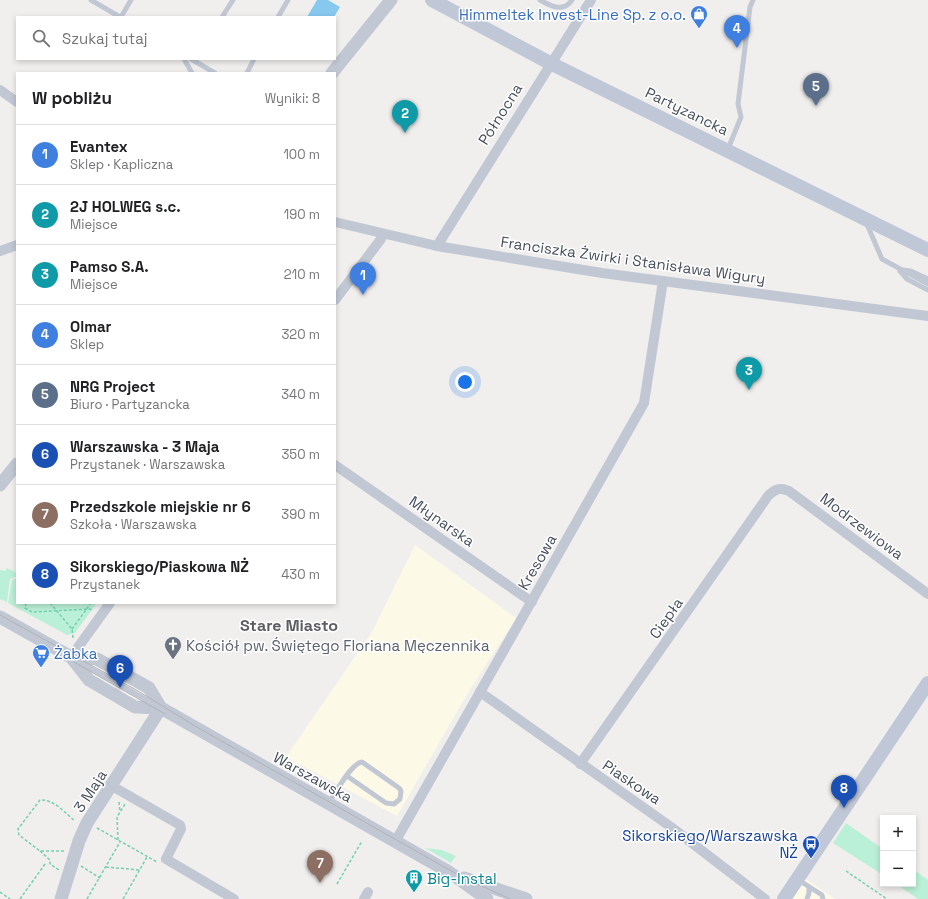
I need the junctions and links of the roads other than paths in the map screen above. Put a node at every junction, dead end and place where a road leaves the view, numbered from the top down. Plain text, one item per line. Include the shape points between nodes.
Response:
1 (91, 0) edge
2 (131, 0) edge
3 (233, 0) edge
4 (288, 0) edge
5 (391, 0) edge
6 (432, 0) edge
7 (540, 0) edge
8 (572, 0) edge
9 (591, 0) edge
10 (753, 0) edge
11 (118, 16) edge
12 (121, 16) edge
13 (223, 16) edge
14 (279, 16) edge
15 (185, 60) edge
16 (195, 60) edge
17 (253, 60) edge
18 (550, 63) junction
19 (191, 72) edge
20 (213, 72) edge
21 (247, 72) edge
22 (333, 72) edge
23 (0, 90) edge
24 (16, 101) edge
25 (727, 150) junction
26 (864, 218) junction
27 (336, 222) edge
28 (383, 234) junction
29 (16, 245) edge
30 (437, 246) junction
31 (928, 250) edge
32 (0, 251) edge
33 (900, 270) junction
34 (928, 279) edge
35 (663, 281) junction
36 (928, 284) edge
37 (928, 290) edge
38 (336, 299) edge
39 (928, 316) edge
40 (16, 465) edge
41 (336, 466) edge
42 (0, 485) edge
43 (776, 489) joint
44 (928, 594) edge
45 (532, 602) junction
46 (109, 604) edge
47 (0, 617) edge
48 (71, 657) junction
49 (928, 683) edge
50 (480, 692) junction
51 (161, 708) junction
52 (580, 764) junction
53 (347, 776) junction
54 (115, 791) junction
55 (328, 804) junction
56 (395, 842) junction
57 (449, 872) junction
58 (803, 883) junction
59 (493, 898) edge
60 (788, 898) edge
61 (61, 899) edge
62 (234, 899) edge
63 (526, 899) edge
64 (765, 899) edge
65 (806, 899) edge
66 (823, 899) edge

1 - 11 lane
2 - 12 lane
3 - 13 lane
4 - 14 lane
5 - 22 street
6 - 18 main road, Partyzancka
7 - 8 lane via 554,7 563,8
9 - 18 street, Północna
10 - 25 lane via 738,104 741,116
15 - 19 lane
16 - 20 lane
17 - 21 lane
18 - 25 main road, Partyzancka
18 - 30 street, Północna
23 - 24 street
25 - 26 main road, Partyzancka
26 - 31 main road, Partyzancka
26 - 33 lane via 882,259
27 - 28 street, Franciszka Żwirki i Stanisława Wigury
28 - 30 street, Franciszka Żwirki i Stanisława Wigury
28 - 38 street
29 - 32 street
30 - 35 street, Franciszka Żwirki i Stanisława Wigury
33 - 34 lane via 911,271
33 - 36 lane
33 - 37 lane via 907,279
35 - 39 street, Franciszka Żwirki i Stanisława Wigury
35 - 45 street, Kresowa via 644,403
40 - 42 street
41 - 45 street, Młynarska
43 - 44 street, Modrzewiowa via 790,491
43 - 52 street, Ciepła via 768,496
45 - 50 street, Kresowa
46 - 48 street
47 - 48 street, Warszawska
48 - 51 street, Warszawska via 97,659 142,684
48 - 51 street, Warszawska via 86,678 135,707
49 - 58 main road
50 - 52 street, Piaskowa
50 - 56 street, Kresowa
51 - 54 street, 3 Maja
51 - 55 street, Warszawska
52 - 64 street, Piaskowa via 671,827
53 - 53 lane via 358,762 365,764 399,788 400,799 394,804 386,803
53 - 55 lane
54 - 61 street, 3 Maja via 88,823 79,841
54 - 62 street via 180,825 181,829 166,859
55 - 56 street, Warszawska
56 - 57 street, Warszawska
57 - 59 street, Warszawska
57 - 63 street, Warszawska
58 - 60 main road
58 - 65 lane via 809,893
58 - 66 lane via 822,895

